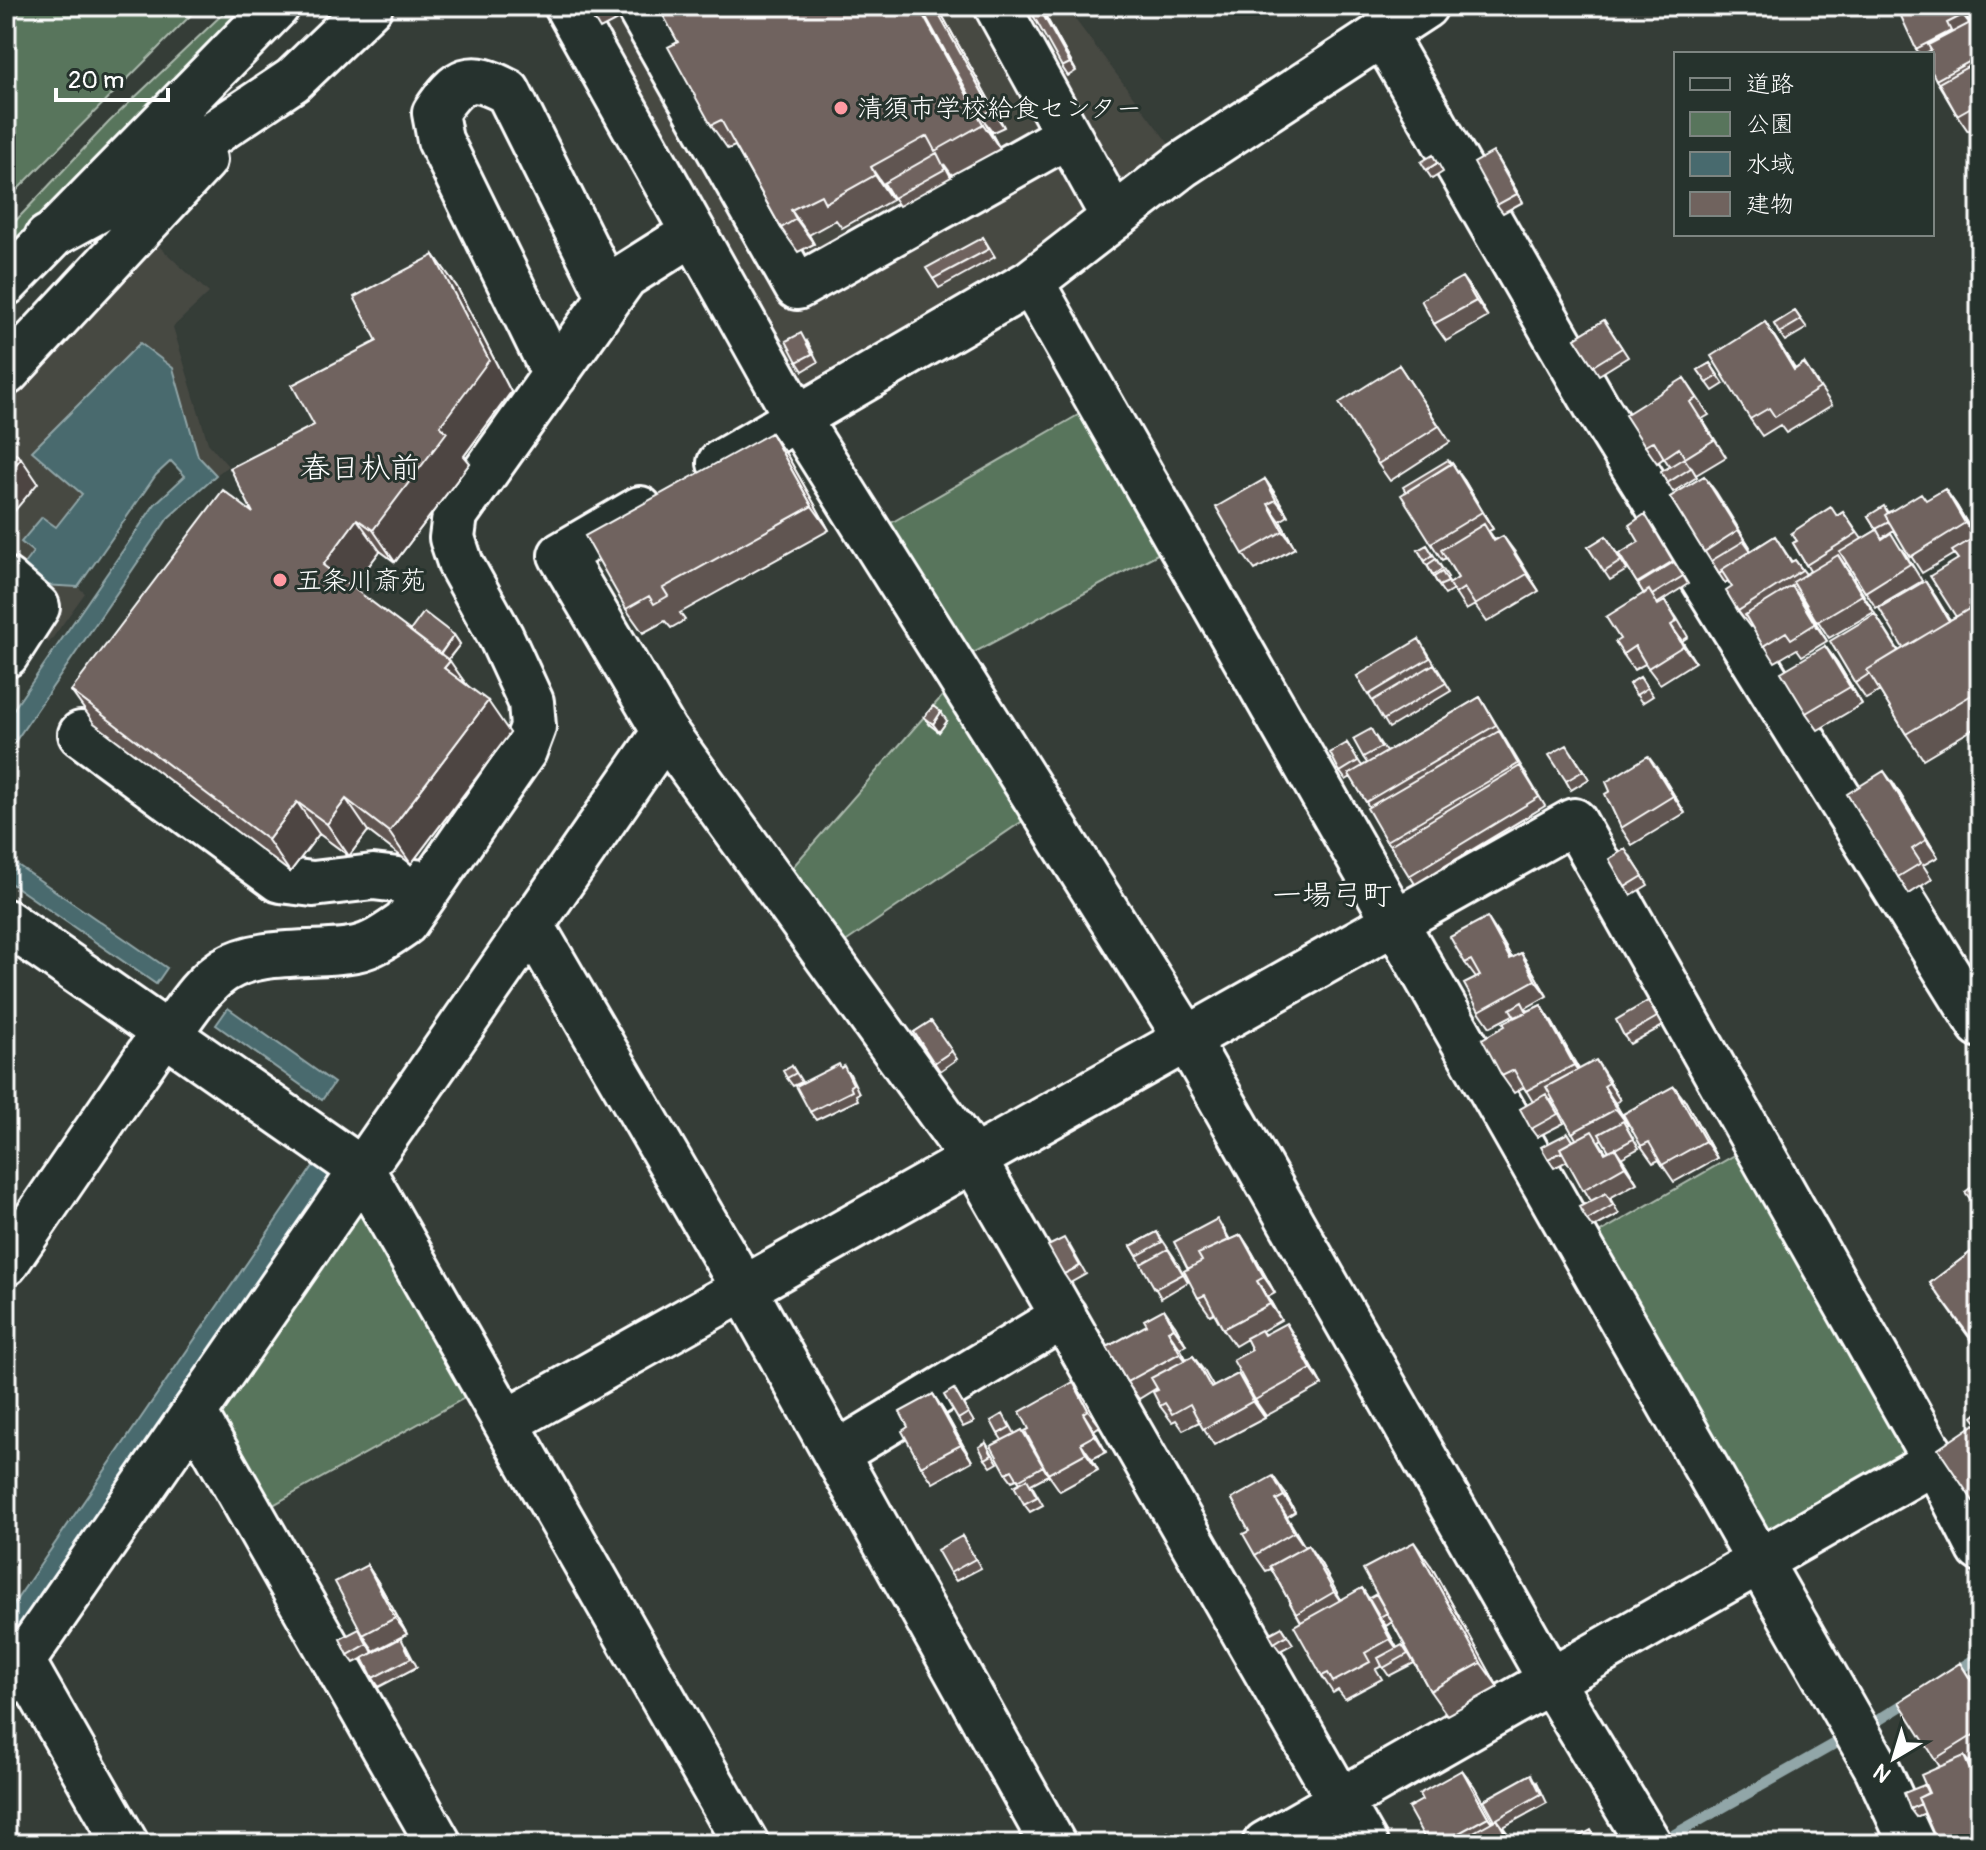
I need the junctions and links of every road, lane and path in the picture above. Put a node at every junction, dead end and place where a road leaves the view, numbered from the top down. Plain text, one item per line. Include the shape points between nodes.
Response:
1 (277, 6) edge
2 (370, 6) edge
3 (567, 6) edge
4 (638, 6) edge
5 (997, 6) edge
6 (1425, 6) edge
7 (1382, 33) junction
8 (258, 103) junction
9 (1068, 135) junction
10 (1114, 218) junction
11 (693, 233) junction
12 (47, 238) junction
13 (1031, 282) junction
14 (6, 283) edge
15 (610, 297) junction
16 (6, 373) edge
17 (555, 375) junction
18 (797, 418) junction
19 (6, 580) edge
20 (6, 655) edge
21 (665, 732) junction
22 (81, 734) edge
23 (432, 884) junction
24 (6, 922) edge
25 (1396, 922) junction
26 (531, 924) junction
27 (1980, 1025) edge
28 (166, 1034) junction
29 (1187, 1039) junction
30 (974, 1160) junction
31 (362, 1170) junction
32 (6, 1263) edge
33 (744, 1289) junction
34 (1064, 1316) junction
35 (194, 1413) junction
36 (507, 1422) junction
37 (836, 1454) junction
38 (1935, 1461) junction
39 (1980, 1549) edge
40 (1760, 1562) junction
41 (14, 1673) edge
42 (1551, 1681) junction
43 (1340, 1802) junction
44 (126, 1844) edge
45 (439, 1844) edge
46 (746, 1844) edge
47 (1053, 1844) edge
48 (1265, 1844) edge
49 (1365, 1844) edge
50 (1649, 1844) edge
51 (1912, 1844) edge

1 - 12 street
2 - 8 street via 293,80
3 - 11 street
4 - 9 street via 797,287
5 - 9 street
6 - 7 street
7 - 10 street via 1182,165
7 - 27 street via 1598,409
8 - 12 street via 102,208
8 - 16 street
9 - 10 street
10 - 13 street
11 - 15 street via 625,276
11 - 18 street
12 - 14 street
13 - 18 street
13 - 25 street
15 - 17 street
15 - 17 street via 508,92 484,79 466,80 435,113 440,140
17 - 23 street via 455,515 452,538 461,565 531,702 533,727 524,751
18 - 21 street via 561,555
18 - 29 street
19 - 20 street via 37,607
21 - 26 street
21 - 30 street
22 - 23 street via 280,880 313,884 373,877
23 - 28 street via 405,923 383,938 358,948 247,960 226,969 206,983
24 - 28 street
25 - 29 street
25 - 38 street via 1574,821
25 - 40 street
26 - 31 street
26 - 33 street
28 - 31 street
28 - 32 street
29 - 30 street
29 - 42 street
30 - 33 street
30 - 34 street
31 - 35 street
31 - 36 street
33 - 36 street
33 - 37 street
34 - 37 street
34 - 43 street
35 - 41 street
35 - 45 street
36 - 46 street
37 - 47 street
38 - 39 street
38 - 40 street
40 - 42 street
40 - 51 street via 1877,1768
41 - 44 street
42 - 43 street
42 - 50 street
43 - 48 street
43 - 49 street

